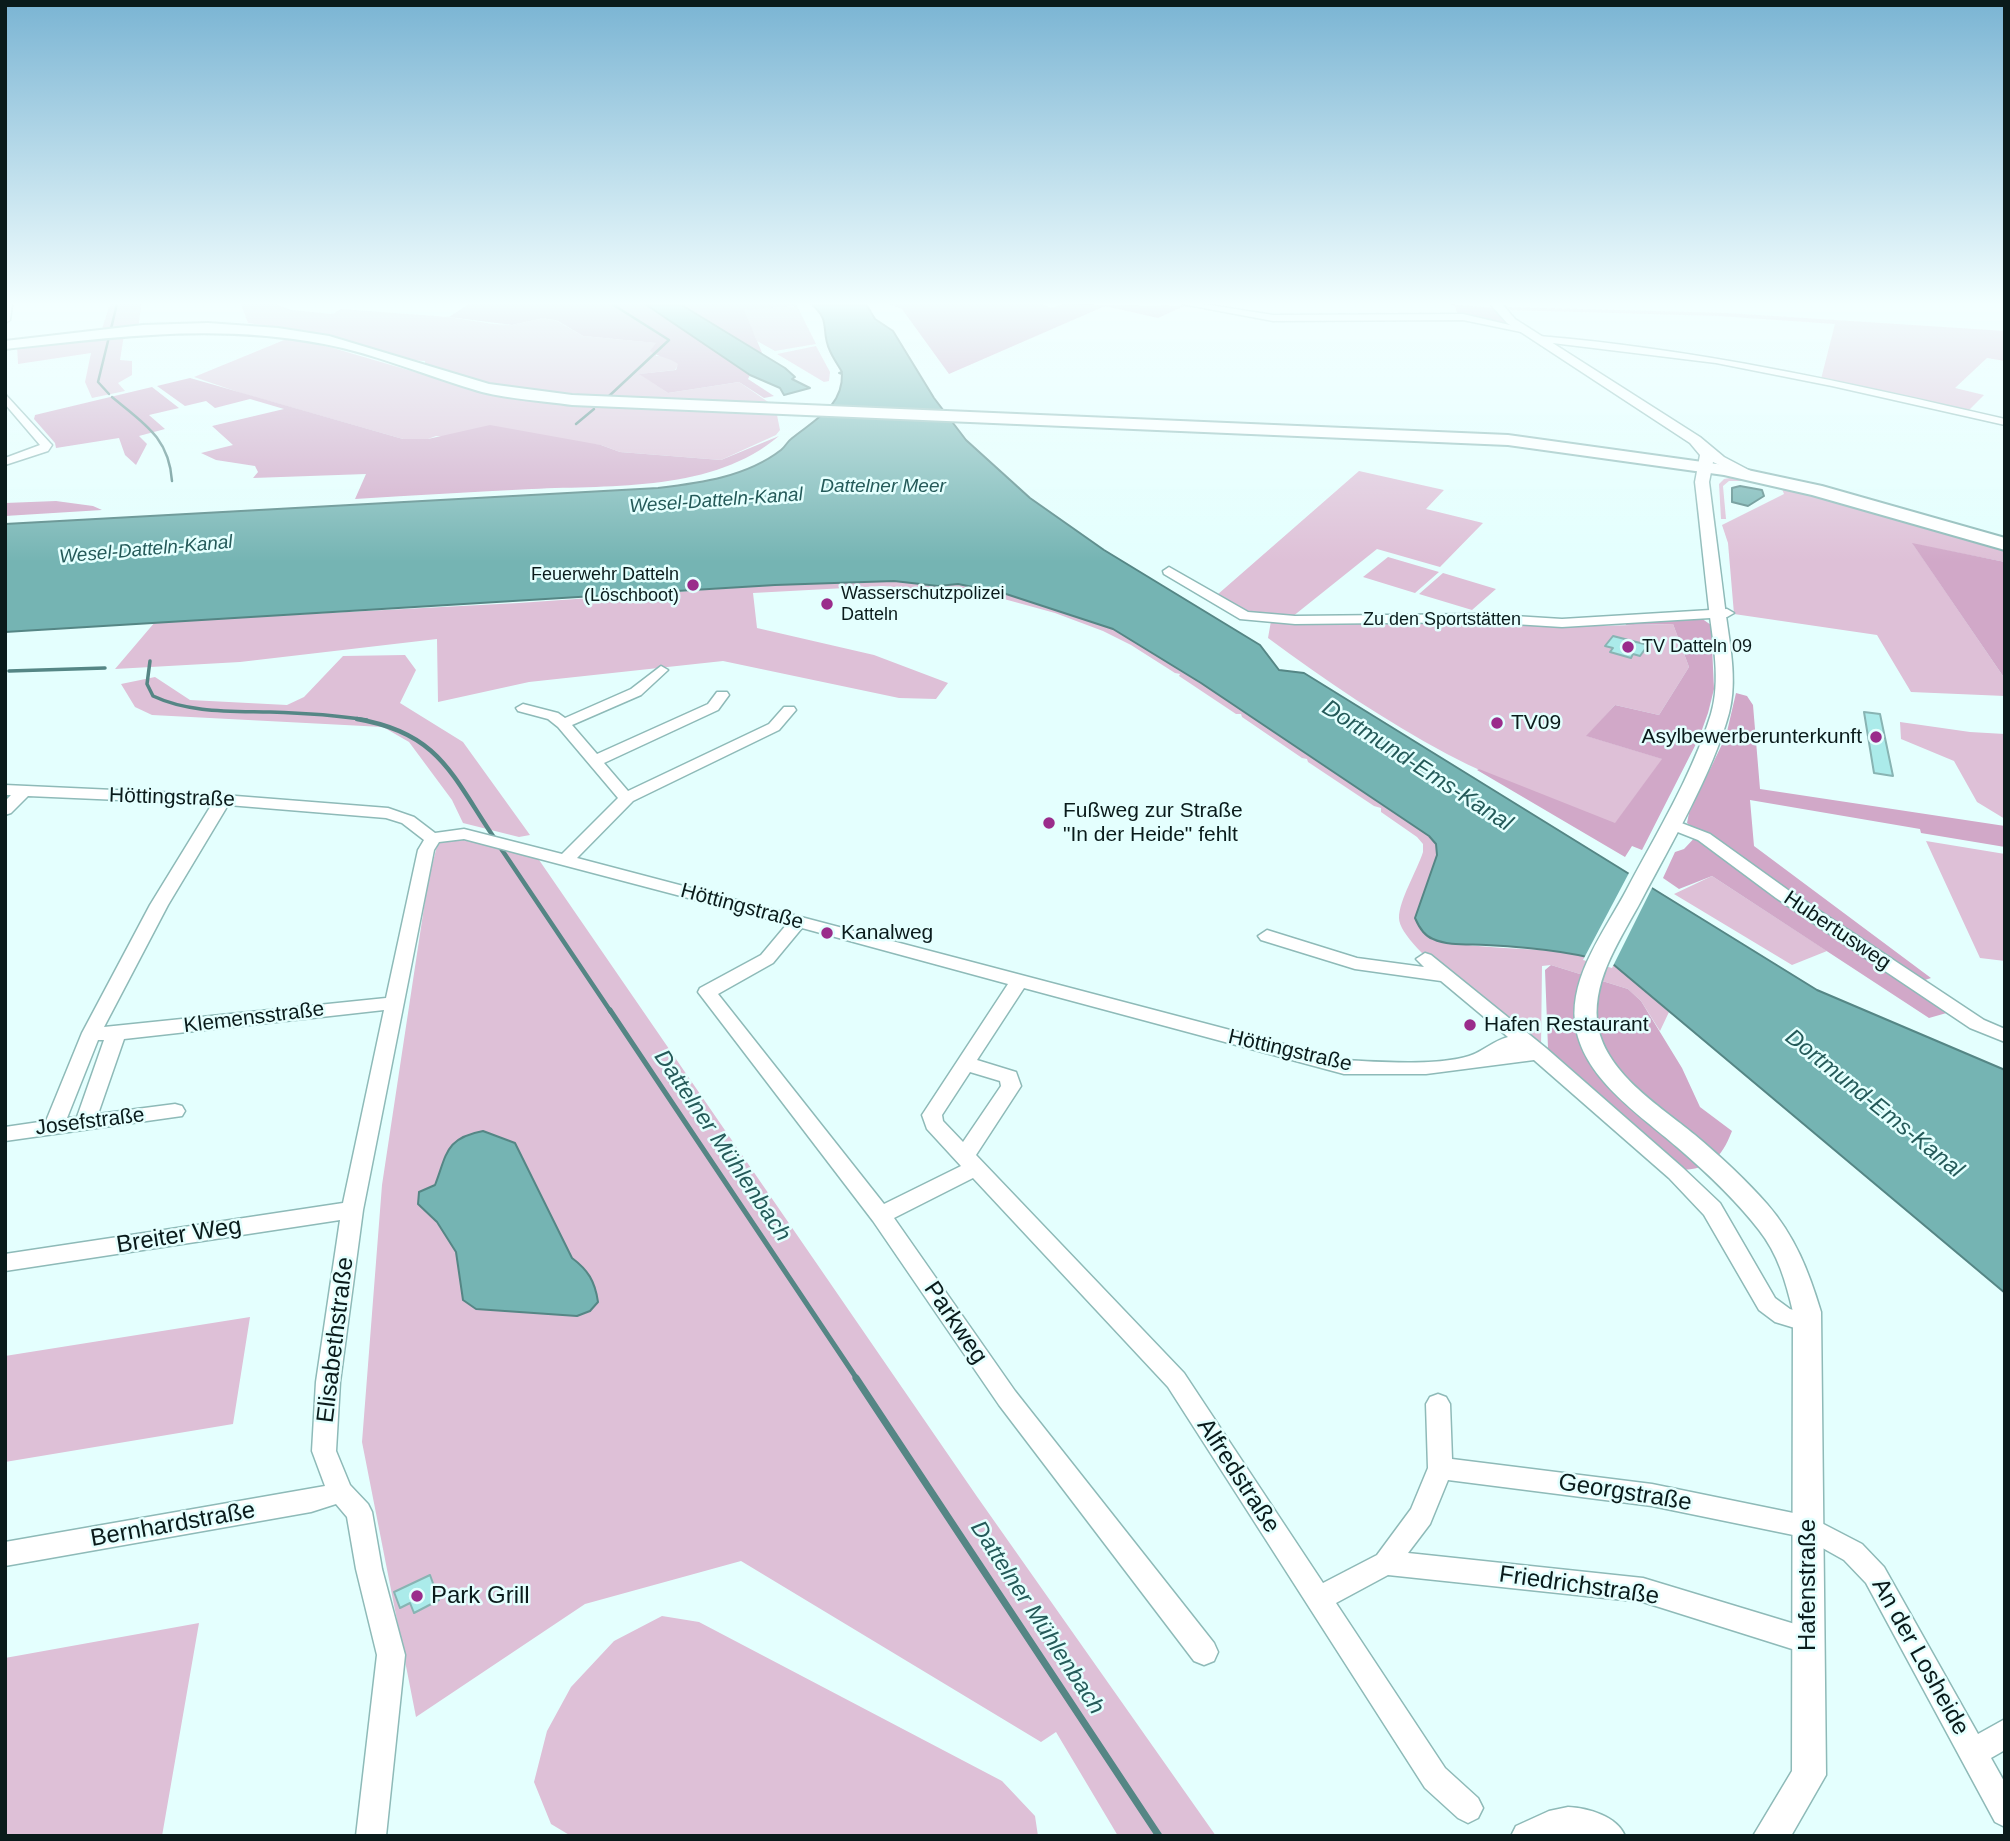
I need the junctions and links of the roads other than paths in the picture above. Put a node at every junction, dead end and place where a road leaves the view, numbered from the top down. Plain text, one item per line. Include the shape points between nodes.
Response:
1 (496, 390) edge
2 (1619, 390) edge
3 (1868, 390) edge
4 (5, 397) edge
5 (2005, 422) edge
6 (1706, 458) junction
7 (5, 463) edge
8 (2005, 544) edge
9 (1169, 571) dead end
10 (1722, 613) junction
11 (661, 670) dead end
12 (722, 695) dead end
13 (523, 708) dead end
14 (789, 710) dead end
15 (563, 724) junction
16 (593, 762) junction
17 (5, 790) edge
18 (23, 792) junction
19 (626, 798) junction
20 (223, 800) junction
21 (5, 810) edge
22 (1671, 824) junction
23 (433, 838) junction
24 (565, 860) junction
25 (798, 922) junction
26 (1267, 936) dead end
27 (1424, 959) dead end
28 (1444, 975) junction
29 (1019, 981) junction
30 (393, 1003) junction
31 (91, 1033) junction
32 (116, 1034) junction
33 (2005, 1036) edge
34 (1533, 1048) junction
35 (965, 1063) junction
36 (175, 1111) dead end
37 (85, 1124) junction
38 (54, 1127) junction
39 (5, 1133) edge
40 (971, 1161) junction
41 (352, 1210) junction
42 (881, 1215) junction
43 (5, 1263) edge
44 (1808, 1323) junction
45 (1438, 1404) dead end
46 (1440, 1468) junction
47 (340, 1492) junction
48 (1808, 1527) junction
49 (5, 1554) edge
50 (1386, 1563) junction
51 (1317, 1599) junction
52 (1808, 1641) junction
53 (1203, 1652) dead end
54 (2005, 1733) edge
55 (1974, 1753) junction
56 (1468, 1808) dead end
57 (2005, 1812) edge
58 (371, 1836) edge
59 (1526, 1836) edge
60 (1610, 1836) edge
61 (1771, 1836) edge

1 - 6 main road via 572,400 711,407 1508,440
2 - 6 street via 1678,428
3 - 5 street
4 - 7 street via 46,445
6 - 8 main road via 1754,476
6 - 10 street, Hafenstraße via 1702,482
9 - 10 street, Zu den Sportstätten via 1245,616 1295,620 1460,618 1562,623
10 - 22 street, Hafenstraße via 1724,694 1720,713
11 - 15 street via 636,692
12 - 16 street via 713,708
13 - 15 street via 553,716
14 - 19 street via 774,727
15 - 16 street
16 - 19 street
17 - 18 street, Höttingstraße
18 - 20 street, Höttingstraße
18 - 21 street
19 - 24 street
20 - 23 street, Höttingstraße via 387,813 408,820
20 - 31 street via 159,905
22 - 33 street, Hubertusweg via 1704,837 1977,1024
22 - 44 street, Hafenstraße via 1587,987 1583,1011 1587,1033 1617,1081 1687,1142 1779,1237 1797,1277
23 - 24 street, Höttingstraße via 464,834
23 - 30 street, Elisabethstraße via 426,850
24 - 25 street, Höttingstraße
25 - 29 street, Höttingstraße
25 - 42 street, Parkweg via 766,959 707,992
26 - 28 street via 1355,963
27 - 28 street
28 - 34 street
29 - 34 street, Höttingstraße via 1344,1067 1382,1070 1475,1062
29 - 35 street, Alfredstraße
30 - 32 street, Klemensstraße
30 - 41 street, Elisabethstraße
31 - 32 street, Klemensstraße
31 - 38 street
32 - 37 street
34 - 44 street via 1712,1209 1768,1304 1783,1316
35 - 40 street, Alfredstraße via 932,1115 934,1124
35 - 40 street via 1009,1077 1011,1086
36 - 37 street, Josefstraße
37 - 38 street, Josefstraße
38 - 39 street, Josefstraße
40 - 42 street
40 - 51 street, Alfredstraße via 1177,1380
41 - 43 street, Breiter Weg
41 - 47 street, Elisabethstraße via 328,1382 324,1451
42 - 53 street, Parkweg via 1007,1398
44 - 48 street, Hafenstraße
45 - 46 street
46 - 48 street, Georgstraße via 1651,1495
46 - 50 street via 1421,1516
47 - 49 street, Bernhardstraße via 311,1501
47 - 58 street, Elisabethstraße via 359,1512 391,1655
48 - 52 street, Hafenstraße
48 - 55 street, An der Losheide via 1853,1552 1875,1575
50 - 51 street
50 - 52 street, Friedrichstraße via 1643,1590
51 - 56 street, Alfredstraße via 1435,1778
52 - 61 street, Hafenstraße via 1809,1775
54 - 55 street
55 - 57 street, An der Losheide
59 - 60 street via 1570,1820

